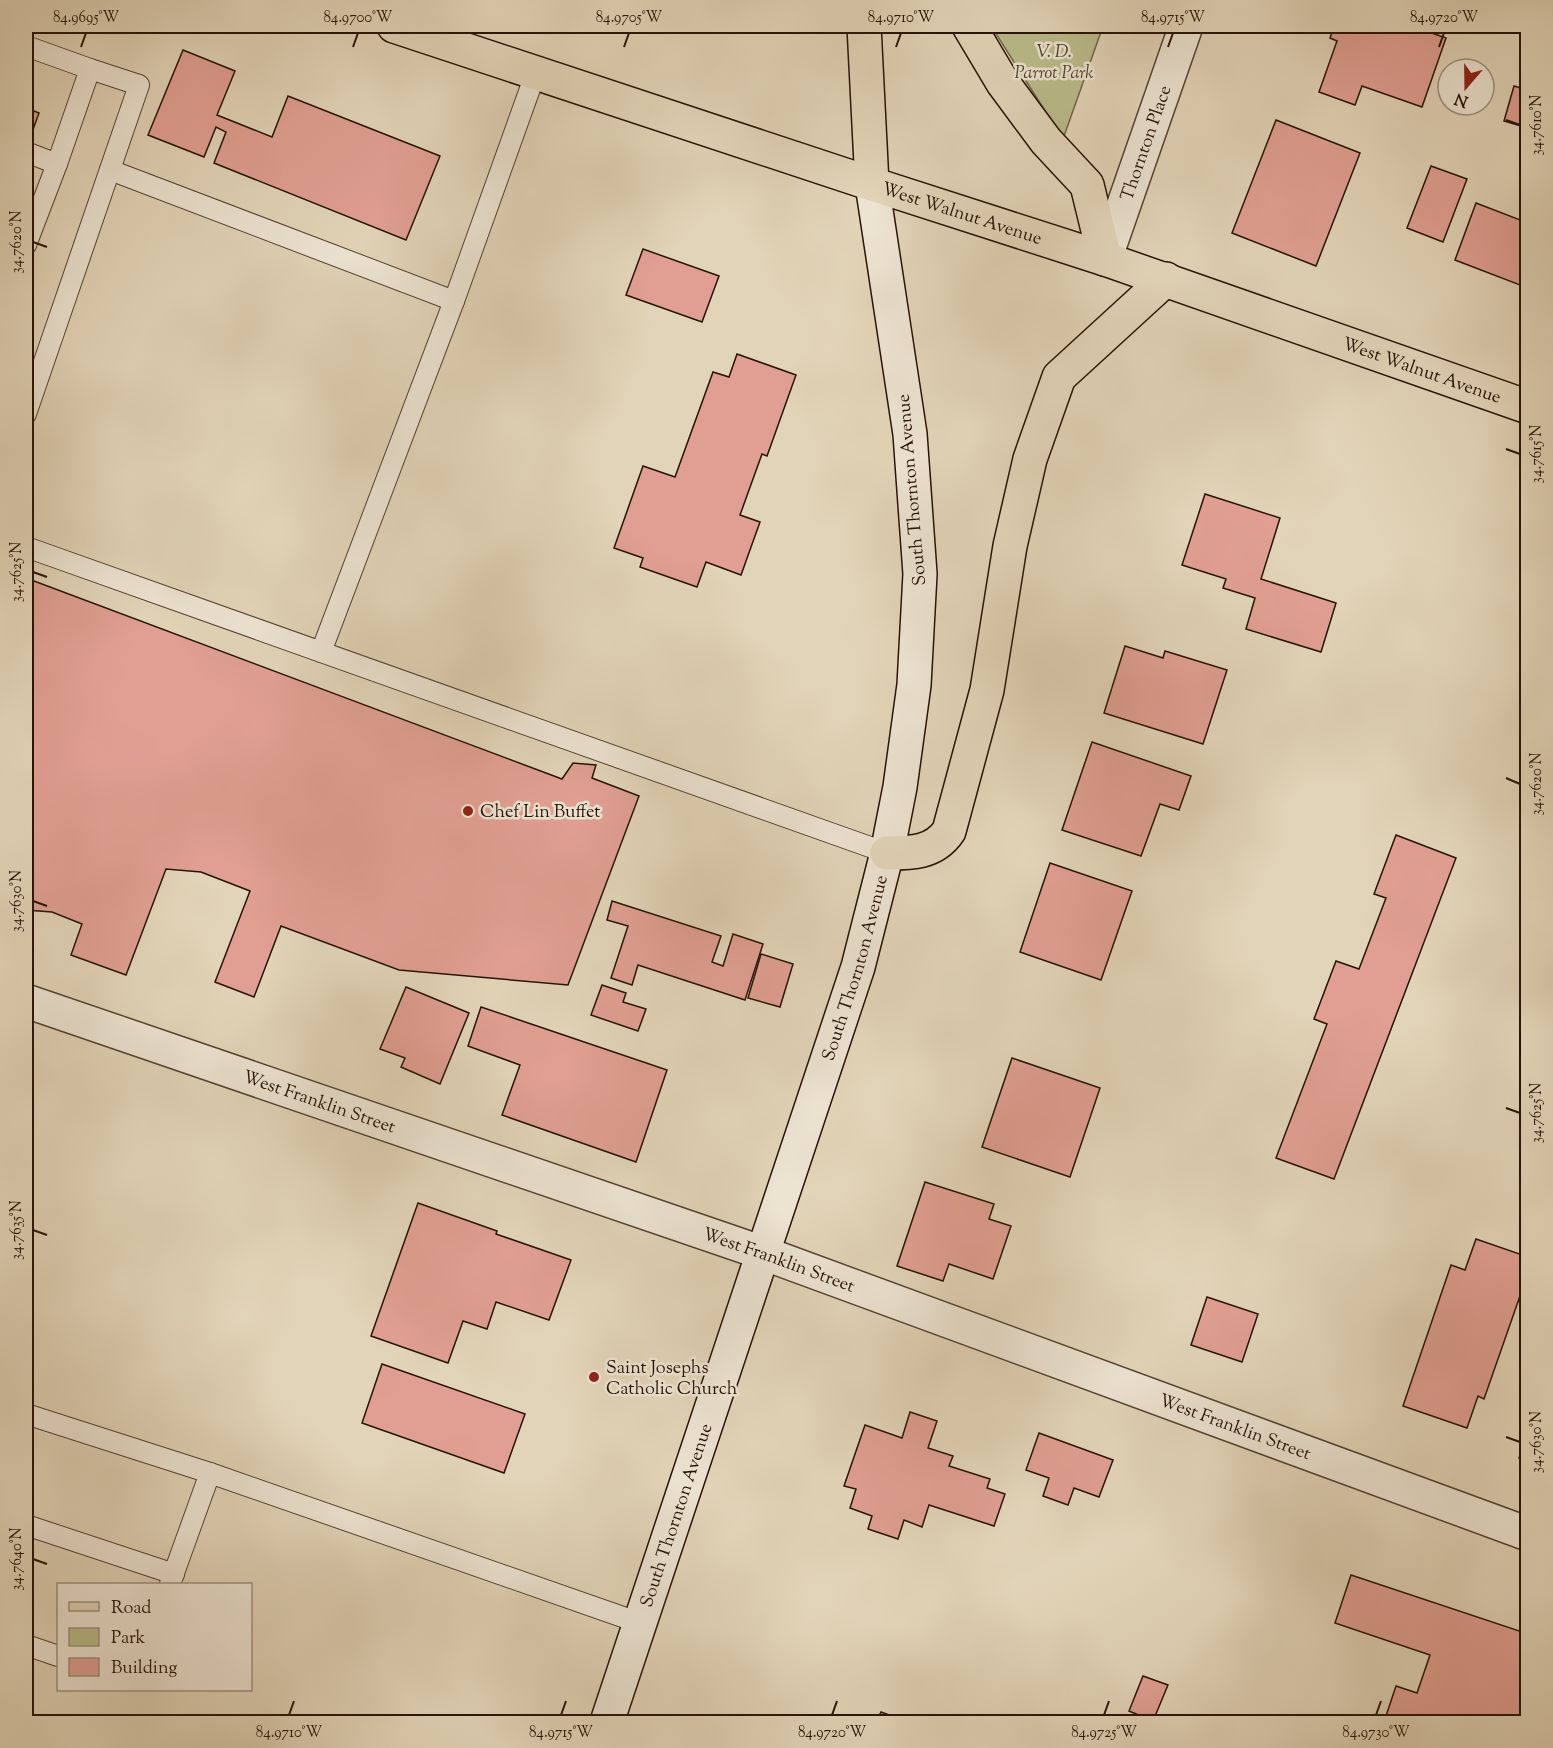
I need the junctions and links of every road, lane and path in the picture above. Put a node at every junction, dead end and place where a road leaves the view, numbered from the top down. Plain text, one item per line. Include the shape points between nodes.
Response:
1 (394, 26) edge
2 (864, 26) edge
3 (969, 26) edge
4 (1186, 26) edge
5 (26, 46) edge
6 (90, 69) junction
7 (536, 72) junction
8 (26, 152) edge
9 (57, 164) junction
10 (110, 170) junction
11 (872, 184) junction
12 (27, 234) edge
13 (1105, 259) junction
14 (1166, 279) junction
15 (454, 301) junction
16 (1527, 407) edge
17 (26, 414) edge
18 (26, 547) edge
19 (321, 652) junction
20 (887, 853) junction
21 (26, 1001) edge
22 (763, 1253) junction
23 (26, 1414) edge
24 (210, 1473) junction
25 (26, 1525) edge
26 (1527, 1534) edge
27 (172, 1579) edge
28 (640, 1623) junction
29 (26, 1645) edge
30 (57, 1656) edge
31 (607, 1722) edge

1 - 7 main road, West Walnut Avenue
2 - 11 main road
3 - 13 main road via 1046,141 1087,185
4 - 13 street, Thornton Place
5 - 6 lane
6 - 9 lane
6 - 10 lane via 139,85
7 - 11 main road, West Walnut Avenue
7 - 15 lane
8 - 9 lane
9 - 12 lane
10 - 15 lane
10 - 17 lane
11 - 13 main road, West Walnut Avenue
11 - 20 street, South Thornton Avenue via 910,434 920,574 914,685
13 - 14 main road, West Walnut Avenue
14 - 16 main road, West Walnut Avenue
14 - 20 main road via 1059,377 1030,459 1010,546 987,690 949,831 934,846 917,852
15 - 19 lane
18 - 19 lane
19 - 20 lane
20 - 22 street, South Thornton Avenue via 858,967
21 - 22 street, West Franklin Street
22 - 26 street, West Franklin Street
22 - 28 street, South Thornton Avenue
23 - 24 lane
24 - 27 lane
24 - 28 lane
25 - 27 lane
28 - 31 street, South Thornton Avenue
29 - 30 lane

